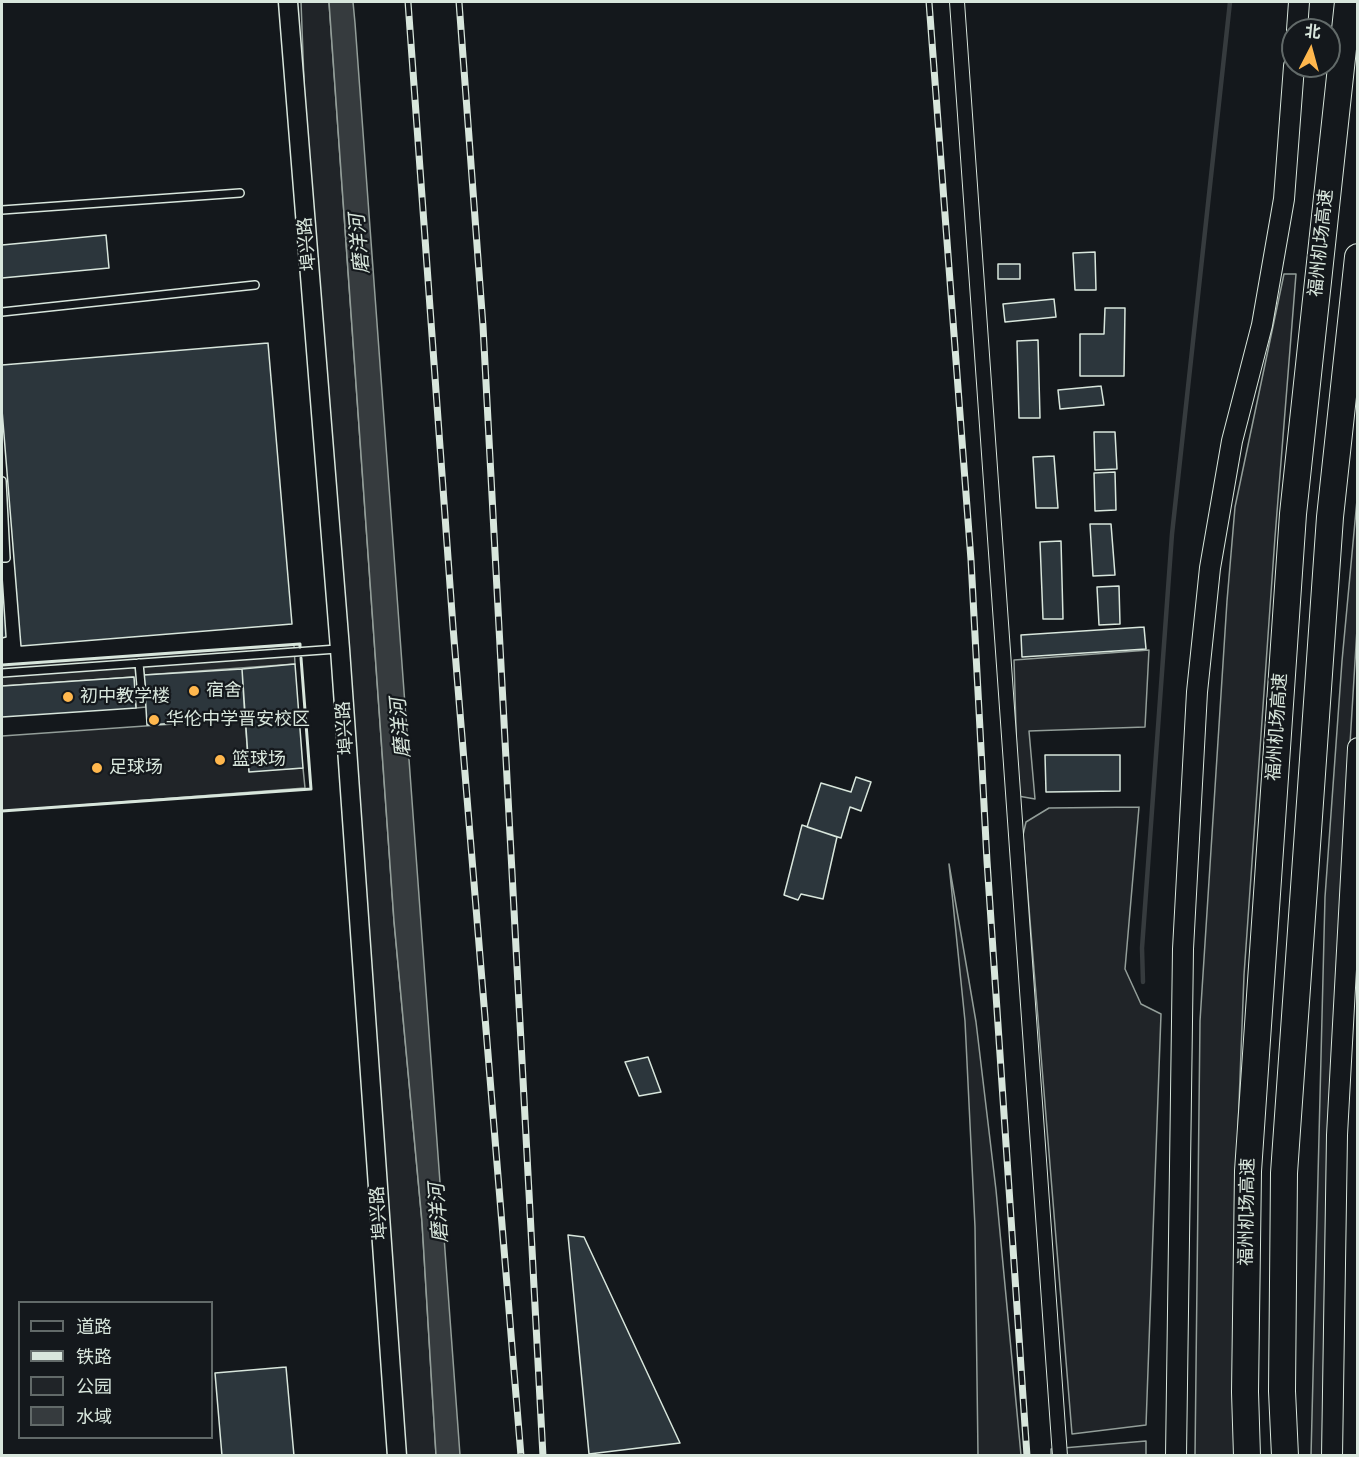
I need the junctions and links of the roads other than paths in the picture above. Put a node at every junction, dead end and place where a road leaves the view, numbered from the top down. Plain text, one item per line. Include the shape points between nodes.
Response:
1 (288, 2) edge
2 (957, 2) edge
3 (1299, 2) edge
4 (1348, 2) edge
5 (1298, 18) edge
6 (1293, 78) edge
7 (240, 193) dead end
8 (2, 210) edge
9 (1358, 257) edge
10 (255, 285) dead end
11 (2, 312) edge
12 (2, 481) edge
13 (2, 558) edge
14 (340, 649) junction
15 (140, 663) junction
16 (2, 673) edge
17 (142, 697) dead end
18 (1358, 748) edge
19 (1352, 932) edge
20 (397, 1455) edge
21 (1060, 1455) edge
22 (1176, 1455) edge
23 (1247, 1455) edge
24 (1285, 1455) edge
25 (1332, 1455) edge

1 - 14 street, 埠兴路
2 - 21 street
3 - 5 main road
4 - 23 highway, 福州机场高速 via 1292,526 1248,1171
6 - 22 main road via 1284,199 1262,325 1232,441 1210,568 1197,692 1183,949
7 - 8 lane
9 - 24 highway, 福州机场高速 via 1330,517 1284,1173
10 - 11 lane
12 - 13 lane via 6,558
14 - 15 lane
14 - 20 street, 埠兴路
15 - 16 lane
15 - 17 lane
18 - 19 main road
19 - 25 main road via 1337,1135

